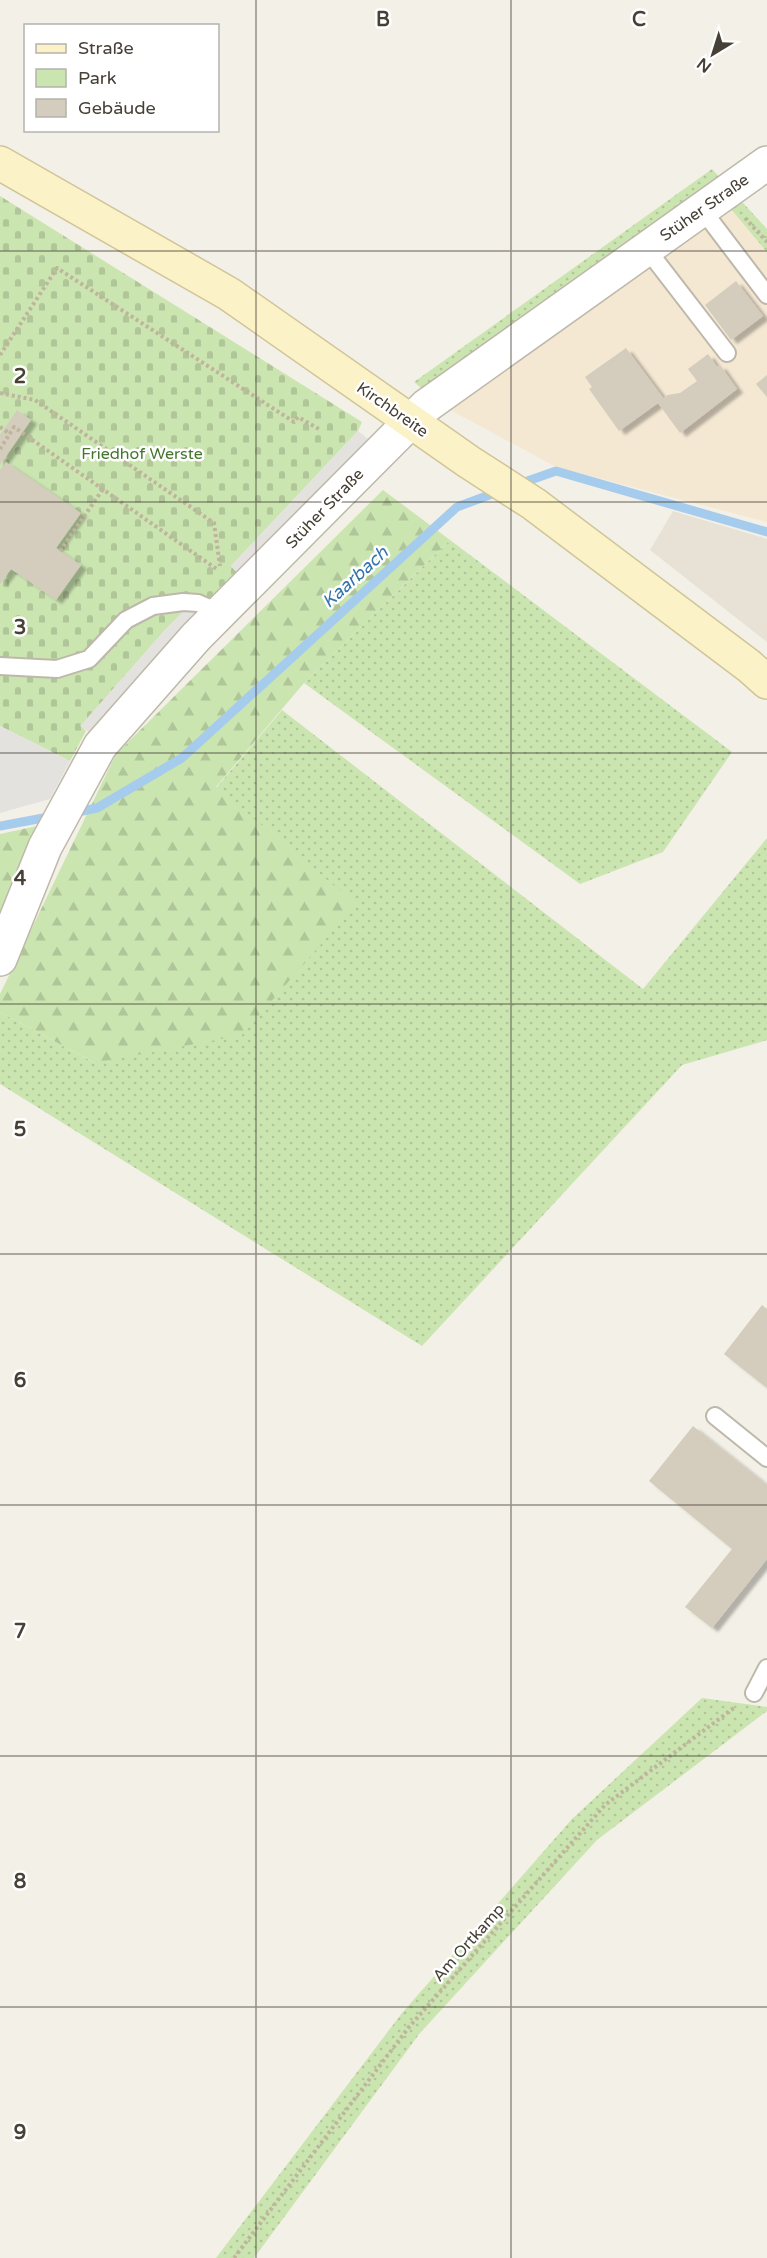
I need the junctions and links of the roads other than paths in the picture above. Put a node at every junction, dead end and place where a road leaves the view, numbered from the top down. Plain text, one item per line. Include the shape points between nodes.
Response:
1 (767, 162) edge
2 (0, 163) edge
3 (701, 208) junction
4 (646, 248) junction
5 (767, 295) edge
6 (727, 353) dead end
7 (411, 422) junction
8 (221, 613) junction
9 (0, 666) edge
10 (767, 682) edge
11 (0, 959) edge
12 (715, 1416) dead end
13 (767, 1458) edge
14 (767, 1668) edge
15 (754, 1693) road end

1 - 3 street, Stüher Straße
2 - 7 street, Kirchbreite via 229,294
3 - 4 street, Stüher Straße
3 - 5 lane
4 - 6 lane
4 - 7 street, Stüher Straße via 426,406
7 - 8 street, Stüher Straße
7 - 10 street, Kirchbreite via 534,504
8 - 9 lane via 198,603 153,606 126,620 89,658 57,669
8 - 11 street, Stüher Straße via 100,746 45,847
12 - 13 lane
14 - 15 lane

